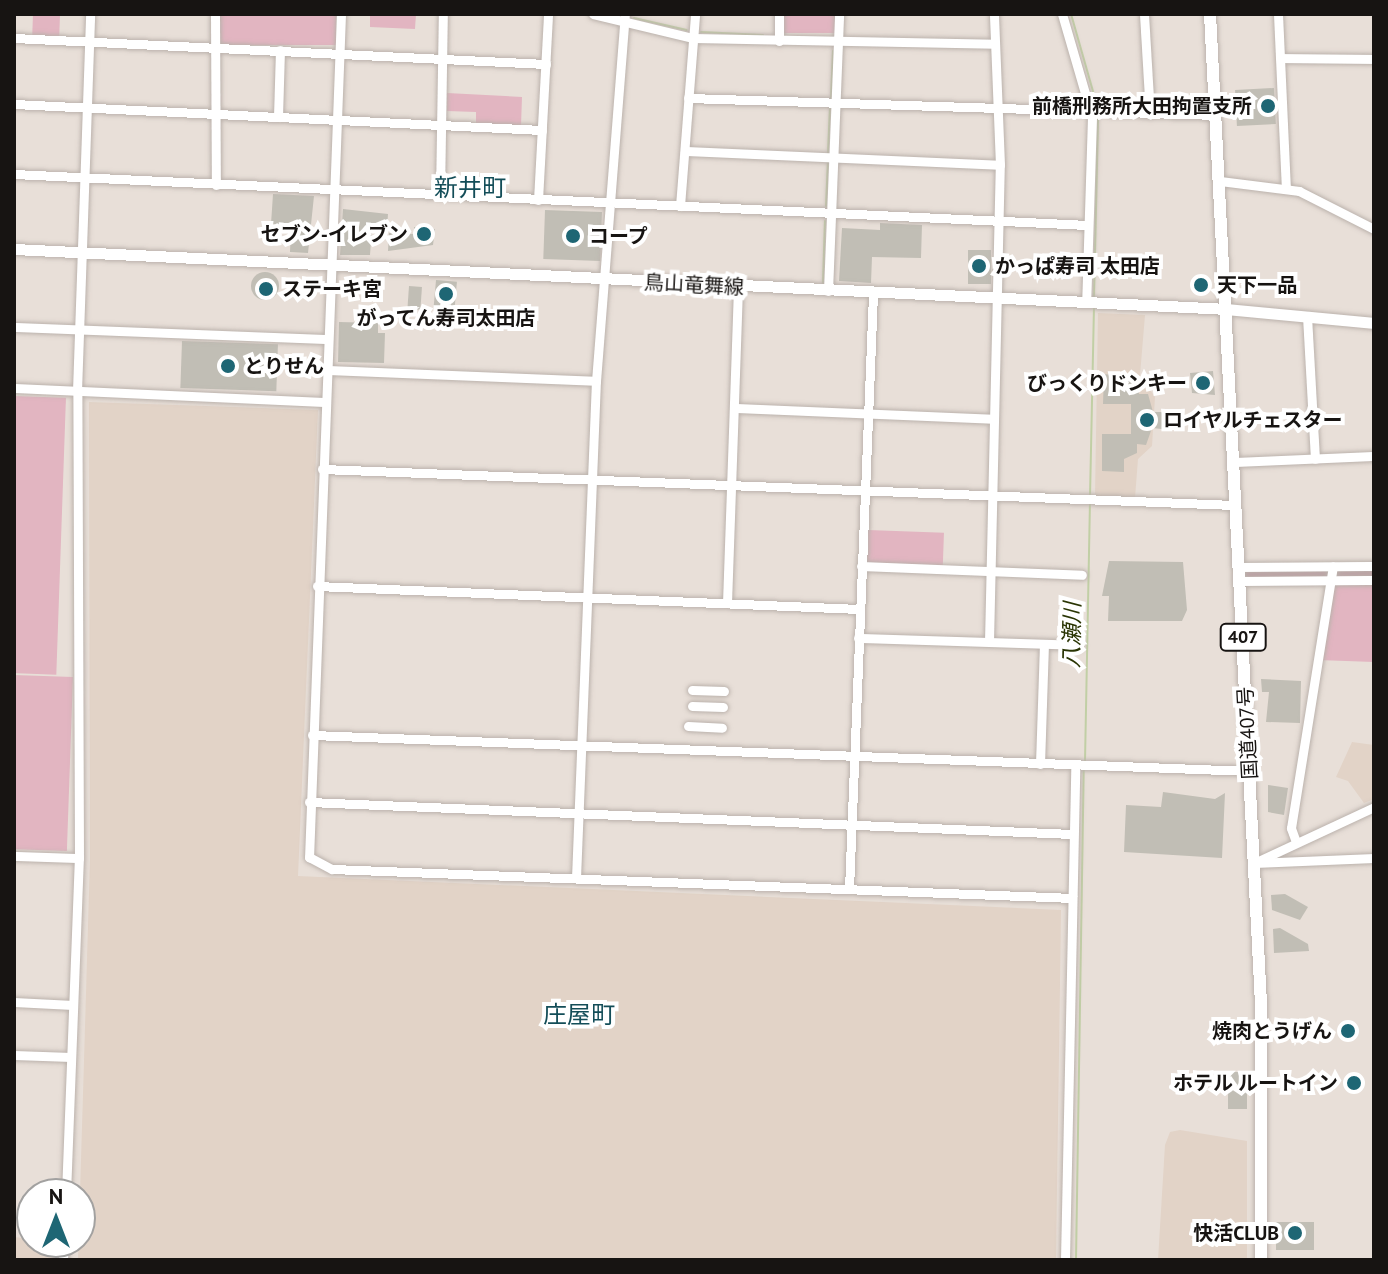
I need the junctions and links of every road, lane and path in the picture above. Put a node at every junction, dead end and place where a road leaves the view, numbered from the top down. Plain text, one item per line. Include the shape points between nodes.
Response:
1 (90, 14) edge
2 (215, 14) edge
3 (341, 14) edge
4 (443, 14) edge
5 (548, 14) edge
6 (593, 14) edge
7 (695, 14) edge
8 (779, 14) edge
9 (839, 14) edge
10 (994, 14) edge
11 (1062, 14) edge
12 (1144, 14) edge
13 (1210, 14) edge
14 (1278, 14) edge
15 (624, 18) edge
16 (14, 38) edge
17 (693, 38) junction
18 (89, 41) junction
19 (779, 41) junction
20 (838, 43) junction
21 (995, 44) junction
22 (215, 48) junction
23 (280, 50) junction
24 (340, 54) junction
25 (1280, 58) junction
26 (442, 59) junction
27 (1374, 59) edge
28 (546, 64) junction
29 (688, 98) junction
30 (14, 104) edge
31 (835, 104) junction
32 (87, 108) junction
33 (998, 110) junction
34 (1090, 110) junction
35 (1150, 114) junction
36 (215, 115) junction
37 (1216, 115) junction
38 (278, 117) junction
39 (337, 120) junction
40 (442, 125) junction
41 (542, 130) junction
42 (685, 151) junction
43 (835, 158) junction
44 (1000, 165) junction
45 (14, 174) edge
46 (85, 179) junction
47 (1220, 181) junction
48 (216, 185) junction
49 (1286, 187) junction
50 (334, 190) junction
51 (440, 195) junction
52 (538, 200) junction
53 (608, 202) junction
54 (680, 206) junction
55 (832, 214) junction
56 (998, 221) junction
57 (1088, 225) junction
58 (1374, 229) edge
59 (14, 249) edge
60 (83, 252) junction
61 (331, 267) junction
62 (604, 279) junction
63 (738, 288) junction
64 (828, 291) junction
65 (873, 293) junction
66 (996, 299) junction
67 (1091, 303) junction
68 (1226, 309) junction
69 (1307, 316) junction
70 (1374, 323) edge
71 (14, 327) edge
72 (79, 330) junction
73 (327, 339) junction
74 (326, 370) junction
75 (596, 381) junction
76 (14, 388) edge
77 (77, 391) junction
78 (325, 402) junction
79 (735, 408) junction
80 (868, 414) junction
81 (994, 419) junction
82 (1374, 456) edge
83 (1315, 459) junction
84 (1234, 462) junction
85 (322, 469) junction
86 (591, 480) junction
87 (732, 487) junction
88 (865, 493) junction
89 (993, 497) junction
90 (1236, 505) junction
91 (861, 566) junction
92 (1333, 566) junction
93 (1374, 566) edge
94 (1239, 567) junction
95 (991, 572) junction
96 (1082, 575) dead end
97 (1374, 580) edge
98 (1240, 581) junction
99 (1331, 581) junction
100 (317, 586) junction
101 (588, 598) junction
102 (727, 603) junction
103 (859, 609) junction
104 (858, 638) junction
105 (989, 642) junction
106 (1044, 644) junction
107 (1079, 645) dead end
108 (692, 690) dead end
109 (724, 691) dead end
110 (692, 706) dead end
111 (723, 707) dead end
112 (688, 726) dead end
113 (722, 728) dead end
114 (312, 735) junction
115 (581, 746) junction
116 (853, 757) junction
117 (1040, 764) junction
118 (1081, 765) junction
119 (1250, 771) junction
120 (309, 802) junction
121 (1374, 807) edge
122 (578, 814) junction
123 (852, 825) junction
124 (1073, 834) junction
125 (1294, 843) junction
126 (14, 856) edge
127 (79, 858) junction
128 (1374, 858) edge
129 (1254, 863) junction
130 (1294, 863) junction
131 (576, 878) junction
132 (849, 889) junction
133 (1072, 898) junction
134 (14, 1002) edge
135 (73, 1005) junction
136 (14, 1055) edge
137 (71, 1057) junction
138 (67, 1178) edge
139 (1065, 1260) edge
140 (1261, 1260) edge

1 - 18 street
2 - 22 street
3 - 24 street
4 - 26 street
5 - 28 street
6 - 15 street
7 - 17 street
8 - 19 street
9 - 20 street
10 - 21 street
11 - 34 street
12 - 35 street
13 - 37 highway, 国道407号 / 407
14 - 25 street
15 - 17 street
15 - 53 street
16 - 18 street
17 - 19 street
17 - 29 street
18 - 22 street
18 - 32 street
19 - 20 street
20 - 21 street
20 - 31 street
21 - 33 street
22 - 23 street
22 - 36 street
23 - 24 street
23 - 38 street
24 - 26 street
24 - 39 street
25 - 27 street
25 - 49 street
26 - 28 street
26 - 40 street
28 - 41 street
29 - 31 street
29 - 42 street
30 - 32 street
31 - 33 street
31 - 43 street
32 - 36 street
32 - 46 street
33 - 34 street
33 - 44 street
34 - 35 street
34 - 57 street
35 - 37 street
36 - 38 street
36 - 48 street
37 - 47 highway, 国道407号 / 407
38 - 39 street
39 - 40 street
39 - 50 street
40 - 41 street
40 - 51 street
41 - 52 street
42 - 43 street
42 - 54 street
43 - 44 street
43 - 55 street
44 - 56 street
45 - 46 street
46 - 48 street
46 - 60 street
47 - 49 street
47 - 68 highway, 国道407号 / 407
48 - 50 street
49 - 58 street
50 - 51 street
50 - 61 street
51 - 52 street
52 - 53 street
53 - 54 street
53 - 62 street
54 - 55 street
55 - 56 street
55 - 64 street
56 - 57 street
56 - 66 street
57 - 67 street
59 - 60 main road, 鳥山竜舞線
60 - 61 main road, 鳥山竜舞線
60 - 72 street
61 - 62 main road, 鳥山竜舞線
61 - 73 street
62 - 63 main road, 鳥山竜舞線
62 - 75 street
63 - 64 main road, 鳥山竜舞線
63 - 79 street
64 - 65 main road, 鳥山竜舞線
65 - 66 main road, 鳥山竜舞線
65 - 80 street
66 - 67 main road, 鳥山竜舞線
66 - 81 street
67 - 68 main road, 鳥山竜舞線
68 - 69 main road, 鳥山竜舞線
68 - 84 highway, 国道407号 / 407
69 - 70 main road, 鳥山竜舞線
69 - 83 street
71 - 72 street
72 - 73 street
72 - 77 street
73 - 74 street
74 - 75 street
74 - 78 street
75 - 86 street
76 - 77 street
77 - 78 street
77 - 127 street
78 - 85 street
79 - 80 street
79 - 87 street
80 - 81 street
80 - 88 street
81 - 89 street
82 - 83 street
83 - 84 street
84 - 90 highway, 国道407号 / 407
85 - 86 street
85 - 100 street
86 - 87 street
86 - 101 street
87 - 88 street
87 - 102 street
88 - 89 street
88 - 91 street
89 - 90 street
89 - 95 street
90 - 94 highway, 国道407号 / 407
91 - 95 street
91 - 103 street
92 - 93 street
92 - 94 street
92 - 99 street
94 - 98 highway, 国道407号 / 407
95 - 96 street
95 - 105 street
97 - 99 street
98 - 99 street
98 - 119 highway, 国道407号 / 407
99 - 125 street via 1291,828
100 - 101 street
100 - 114 street
101 - 102 street
101 - 115 street
102 - 103 street
103 - 104 street
104 - 105 street
104 - 116 street
105 - 106 street
106 - 107 street
106 - 117 street
108 - 109 street
110 - 111 street
112 - 113 street
114 - 115 street
114 - 120 street
115 - 116 street
115 - 122 street
116 - 117 street
116 - 123 street
117 - 118 street
118 - 119 street
118 - 124 street
119 - 129 highway, 国道407号 / 407
120 - 122 street
120 - 131 street via 307,849 320,867
121 - 125 street
122 - 123 street
122 - 131 street
123 - 124 street
123 - 132 street
124 - 133 street
125 - 129 street
125 - 130 street
126 - 127 street
127 - 135 street
128 - 130 street
129 - 130 street
129 - 140 highway, 国道407号 / 407
131 - 132 street
132 - 133 street
133 - 139 street
134 - 135 street
135 - 137 street
136 - 137 street
137 - 138 street

